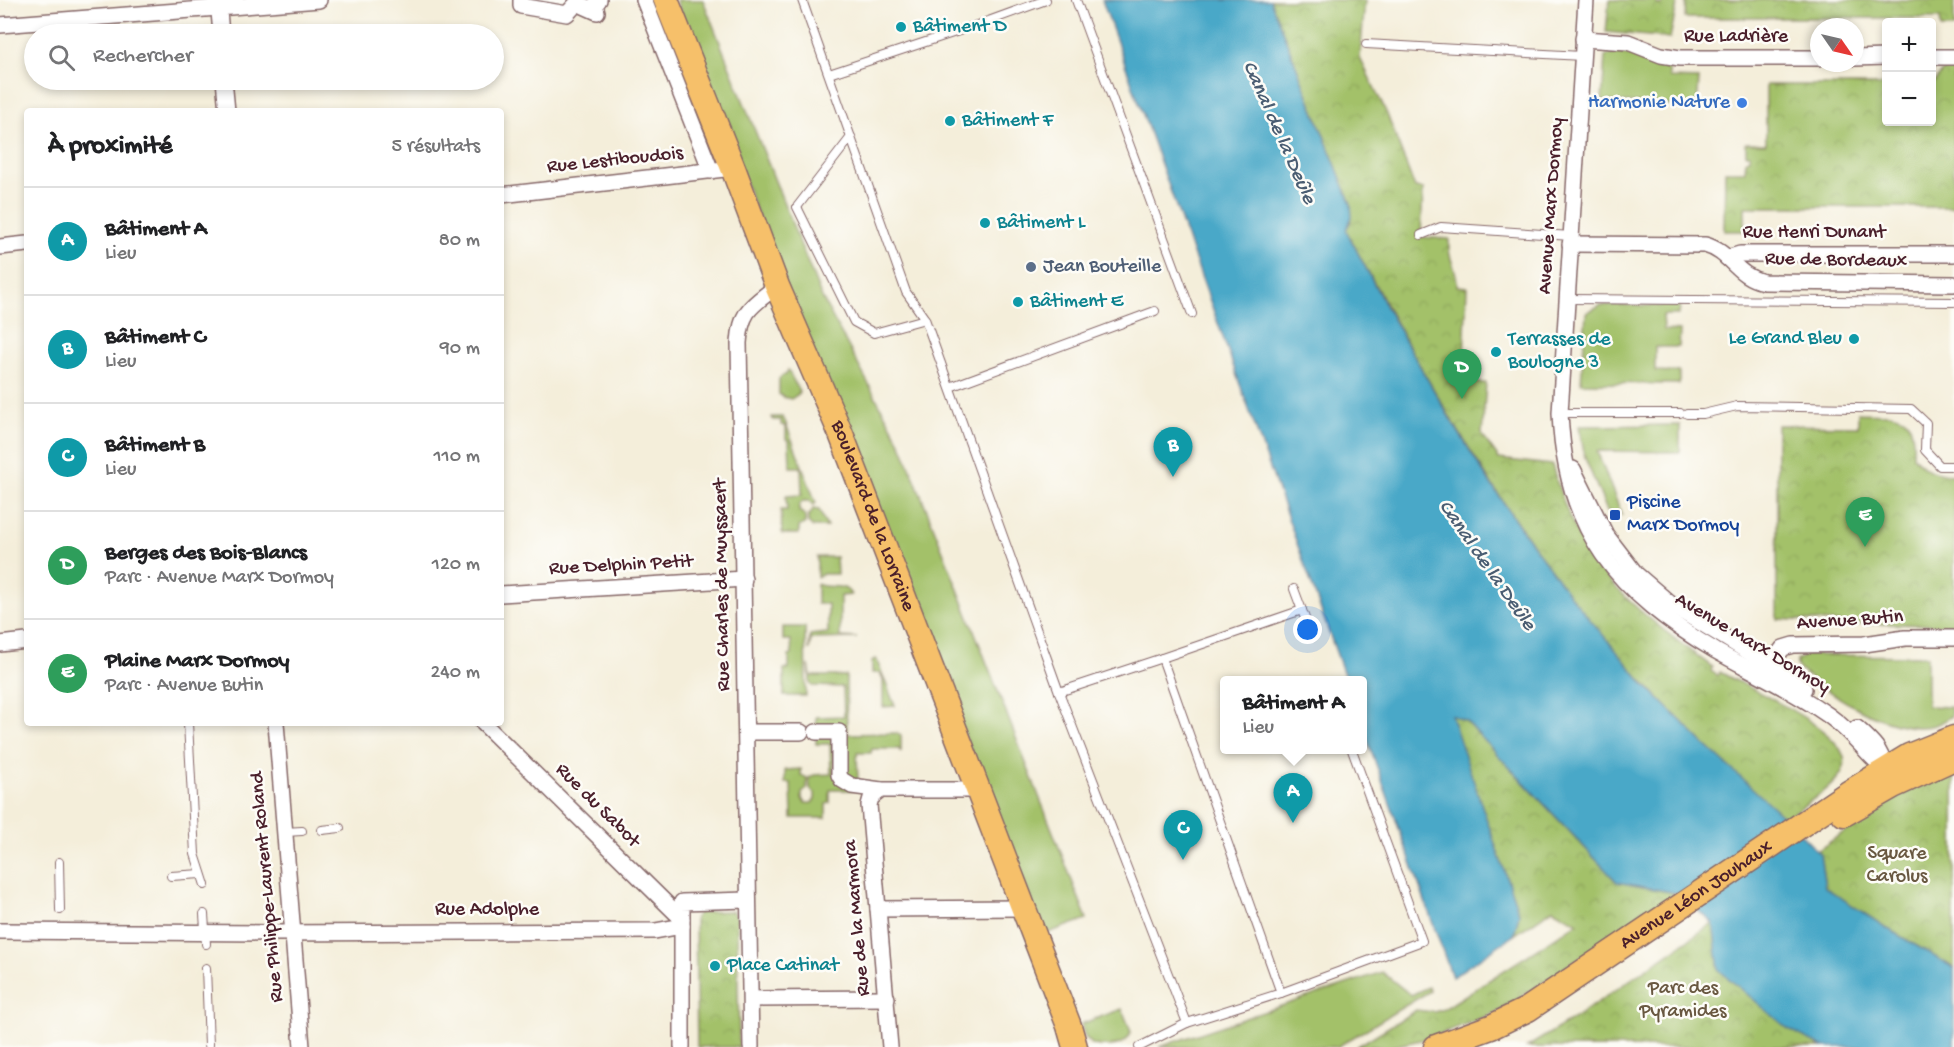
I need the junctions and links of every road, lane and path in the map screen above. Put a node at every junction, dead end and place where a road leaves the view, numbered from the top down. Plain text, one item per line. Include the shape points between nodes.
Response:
1 (319, 0) edge
2 (520, 0) edge
3 (599, 0) edge
4 (644, 0) edge
5 (802, 0) edge
6 (1046, 0) edge
7 (1076, 0) edge
8 (1586, 0) edge
9 (668, 3) edge
10 (219, 4) edge
11 (220, 24) edge
12 (0, 25) edge
13 (1583, 39) junction
14 (1366, 44) dead end
15 (1582, 56) junction
16 (1864, 57) edge
17 (1882, 57) edge
18 (1936, 57) edge
19 (1954, 57) edge
20 (1810, 58) edge
21 (829, 74) junction
22 (226, 90) edge
23 (227, 108) edge
24 (851, 137) junction
25 (722, 170) junction
26 (504, 195) edge
27 (1420, 235) dead end
28 (1570, 240) junction
29 (24, 244) edge
30 (0, 247) edge
31 (1954, 254) edge
32 (1727, 258) junction
33 (1954, 284) edge
34 (777, 286) junction
35 (1567, 299) junction
36 (1954, 302) edge
37 (1155, 311) dead end
38 (1191, 314) dead end
39 (925, 319) junction
40 (950, 387) junction
41 (1560, 414) junction
42 (1954, 466) edge
43 (744, 579) junction
44 (1294, 590) dead end
45 (504, 594) edge
46 (1302, 610) junction
47 (1312, 637) dead end
48 (1954, 638) edge
49 (24, 641) edge
50 (0, 644) edge
51 (1162, 658) junction
52 (1766, 670) junction
53 (1059, 692) junction
54 (188, 726) edge
55 (276, 726) edge
56 (486, 726) edge
57 (746, 732) junction
58 (1954, 738) edge
59 (1353, 754) edge
60 (1954, 758) edge
61 (1890, 777) junction
62 (881, 790) junction
63 (979, 790) junction
64 (340, 828) dead end
65 (322, 830) dead end
66 (302, 831) dead end
67 (285, 832) junction
68 (59, 862) dead end
69 (201, 874) junction
70 (171, 876) dead end
71 (205, 885) dead end
72 (747, 900) junction
73 (1023, 908) junction
74 (878, 909) junction
75 (60, 910) dead end
76 (204, 914) dead end
77 (682, 923) junction
78 (0, 931) edge
79 (293, 933) junction
80 (206, 938) junction
81 (1647, 938) junction
82 (206, 968) dead end
83 (1281, 993) junction
84 (887, 998) junction
85 (751, 999) junction
86 (1187, 1023) junction
87 (1072, 1036) edge
88 (209, 1045) dead end
89 (302, 1047) edge
90 (682, 1047) edge
91 (751, 1047) edge
92 (890, 1047) edge
93 (1082, 1047) edge
94 (1139, 1047) edge
95 (1436, 1047) edge
96 (1479, 1047) edge

1 - 10 street
2 - 3 street via 521,6 567,14 577,3 597,12 595,5
4 - 25 street, Boulevard de la Lorraine
5 - 21 lane
6 - 21 lane
7 - 38 lane
8 - 13 street, Avenue Marx Dormoy
9 - 25 main road, Boulevard de la Lorraine
10 - 11 street
10 - 12 street
13 - 15 street, Avenue Marx Dormoy
13 - 20 street, Rue Ladrière via 1628,42 1680,58
14 - 15 lane
15 - 28 street, Avenue Marx Dormoy
16 - 17 street
18 - 19 street
21 - 24 lane
22 - 23 street
24 - 39 lane via 906,292
24 - 39 lane via 796,207 854,322 874,333
25 - 26 street, Rue Lestiboudois
25 - 34 main road, Boulevard de la Lorraine
27 - 28 lane via 1441,227
28 - 32 street, Rue Henri Dunant via 1705,245
28 - 35 street, Avenue Marx Dormoy
29 - 30 street
31 - 32 street, Rue Henri Dunant via 1740,254
32 - 33 street, Rue de Bordeaux via 1742,274 1764,282
34 - 43 street, Rue Charles de Muyssaert via 745,313 733,350
34 - 63 main road, Boulevard de la Lorraine via 841,434
35 - 36 lane
35 - 41 street, Avenue Marx Dormoy
37 - 40 lane
39 - 40 lane
40 - 53 lane
41 - 42 lane via 1703,414 1737,406 1911,409 1926,423 1925,450 1940,466
41 - 52 street, Avenue Marx Dormoy via 1570,483 1587,528 1630,589 1693,636
43 - 45 street, Rue Delphin Petit
43 - 57 street, Rue Charles de Muyssaert
44 - 46 lane
46 - 47 lane
46 - 51 lane
48 - 52 street, Avenue Butin via 1793,645 1783,648
49 - 50 street
51 - 53 lane
51 - 83 lane
52 - 61 street, Avenue Marx Dormoy via 1852,723 1875,744
53 - 86 lane
54 - 69 lane via 195,854
55 - 67 street, Rue Philippe-Laurent Roland
56 - 77 street, Rue du Sabot
57 - 62 street via 839,732 842,780 852,786
57 - 72 street, Rue Charles de Muyssaert
58 - 61 main road via 1909,756
59 - 83 lane via 1422,941
60 - 61 main road
61 - 81 main road, Avenue Léon Jouhaux
62 - 63 street
62 - 74 street, Rue de la Marmora via 869,805
63 - 73 main road, Boulevard de la Lorraine
64 - 65 lane
66 - 67 lane
67 - 79 street, Rue Philippe-Laurent Roland
68 - 75 lane
69 - 70 lane
69 - 71 lane
72 - 77 street via 682,902
72 - 85 street
73 - 74 street
73 - 87 main road, Boulevard de la Lorraine
74 - 84 street, Rue de la Marmora
76 - 80 lane
77 - 79 street, Rue Adolphe via 655,931
77 - 90 street
78 - 80 street, Rue Adolphe via 60,926
79 - 80 street, Rue Adolphe
79 - 89 street, Rue Philippe-Laurent Roland
81 - 95 main road, Avenue Léon Jouhaux via 1528,1009
81 - 96 main road, Avenue Léon Jouhaux via 1552,1011
82 - 88 lane
83 - 86 lane
84 - 85 street
84 - 92 street, Rue de la Marmora
85 - 91 street
86 - 94 lane
87 - 93 main road, Boulevard de la Lorraine

